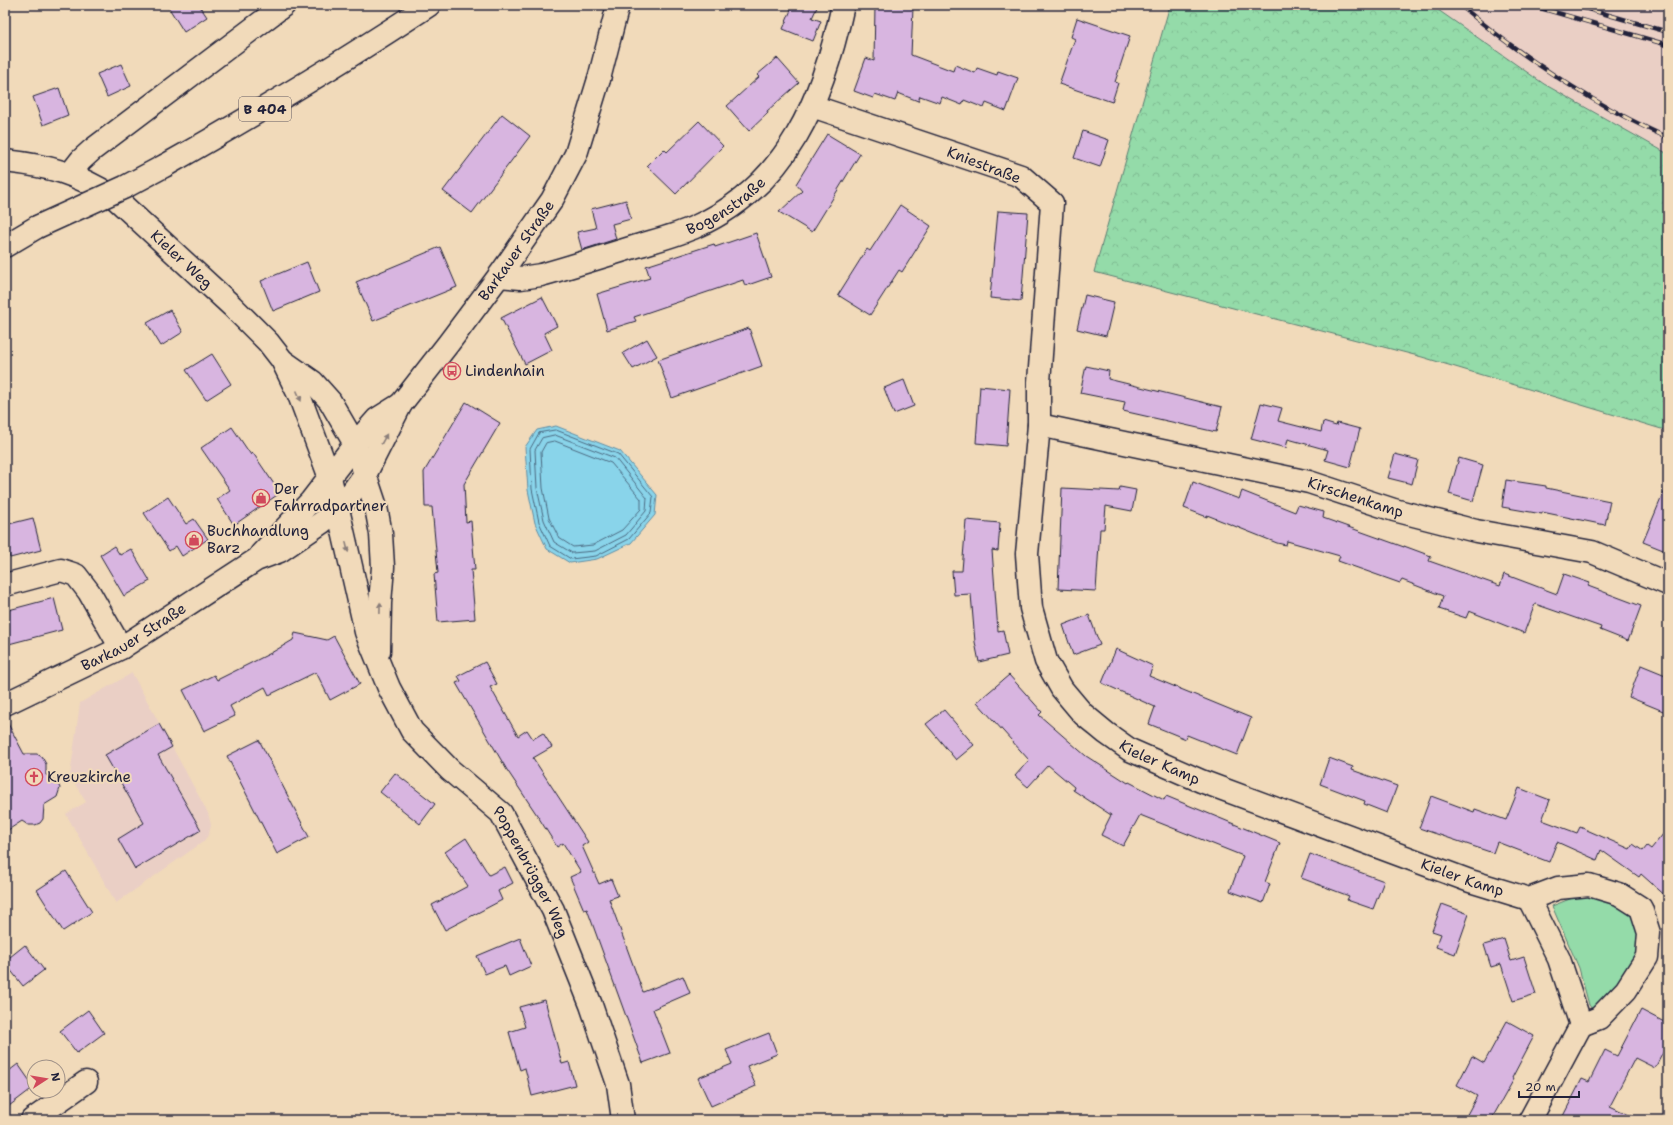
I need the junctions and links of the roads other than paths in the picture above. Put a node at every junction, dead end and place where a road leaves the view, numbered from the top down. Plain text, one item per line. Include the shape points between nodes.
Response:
1 (284, 5) edge
2 (429, 5) edge
3 (618, 5) edge
4 (843, 5) edge
5 (812, 106) junction
6 (5, 161) edge
7 (70, 174) junction
8 (37, 227) junction
9 (5, 231) edge
10 (5, 246) edge
11 (499, 276) junction
12 (282, 360) junction
13 (401, 404) junction
14 (1039, 425) junction
15 (355, 444) junction
16 (366, 473) junction
17 (330, 478) junction
18 (338, 508) junction
19 (256, 560) junction
20 (5, 584) edge
21 (1668, 584) edge
22 (121, 648) junction
23 (379, 661) junction
24 (5, 704) edge
25 (1530, 898) junction
26 (1581, 1025) junction
27 (86, 1082) dead end
28 (32, 1120) edge
29 (622, 1120) edge
30 (1530, 1120) edge

1 - 7 main road via 92,150
2 - 8 main road, B 404, bridge via 362,50 166,165
3 - 11 main road, Barkauer Straße via 576,154 552,200
4 - 5 main road, Bogenstraße via 826,72
5 - 11 main road, Bogenstraße via 789,147 762,182 712,219 680,233 541,275 521,278
5 - 14 main road, Kniestraße via 1021,176 1052,203 1039,382
6 - 7 main road, Kieler Weg
7 - 12 main road, Kieler Weg via 114,197 232,306
8 - 9 main road, B 404
8 - 10 main road, B 404
11 - 13 main road, Barkauer Straße
12 - 15 main road, Kieler Weg via 313,382 330,402
12 -> 17 main road, Kieler Weg via 299,395
13 - 15 main road, Barkauer Straße via 377,419
16 -> 13 main road, Barkauer Straße
14 - 21 main road, Kirschenkamp via 1309,482 1394,510 1476,531 1592,552
14 - 25 main road, Kieler Kamp via 1028,554 1031,608 1046,661 1062,689 1083,714 1130,750 1201,781 1470,881
15 - 16 main road, Poppenbrügger Weg
15 - 17 main road, Barkauer Straße
16 - 18 main road, Barkauer Straße
23 -> 16 main road, Poppenbrügger Weg via 383,567 381,534
17 - 18 main road, Poppenbrügger Weg
17 - 19 main road, Barkauer Straße
18 - 19 main road, Barkauer Straße via 280,551
18 -> 23 main road, Poppenbrügger Weg via 366,632
19 - 22 main road, Barkauer Straße
20 - 22 main road via 61,570 76,575 89,592
22 - 24 main road, Barkauer Straße
23 - 29 main road, Poppenbrügger Weg via 392,694 412,731 450,770 501,813 553,910 591,1005 618,1084
25 - 26 main road via 1559,959
25 - 26 main road via 1558,888 1589,885 1619,894 1641,908 1649,933 1647,958 1626,990 1599,1018
26 - 30 main road
27 - 28 main road

